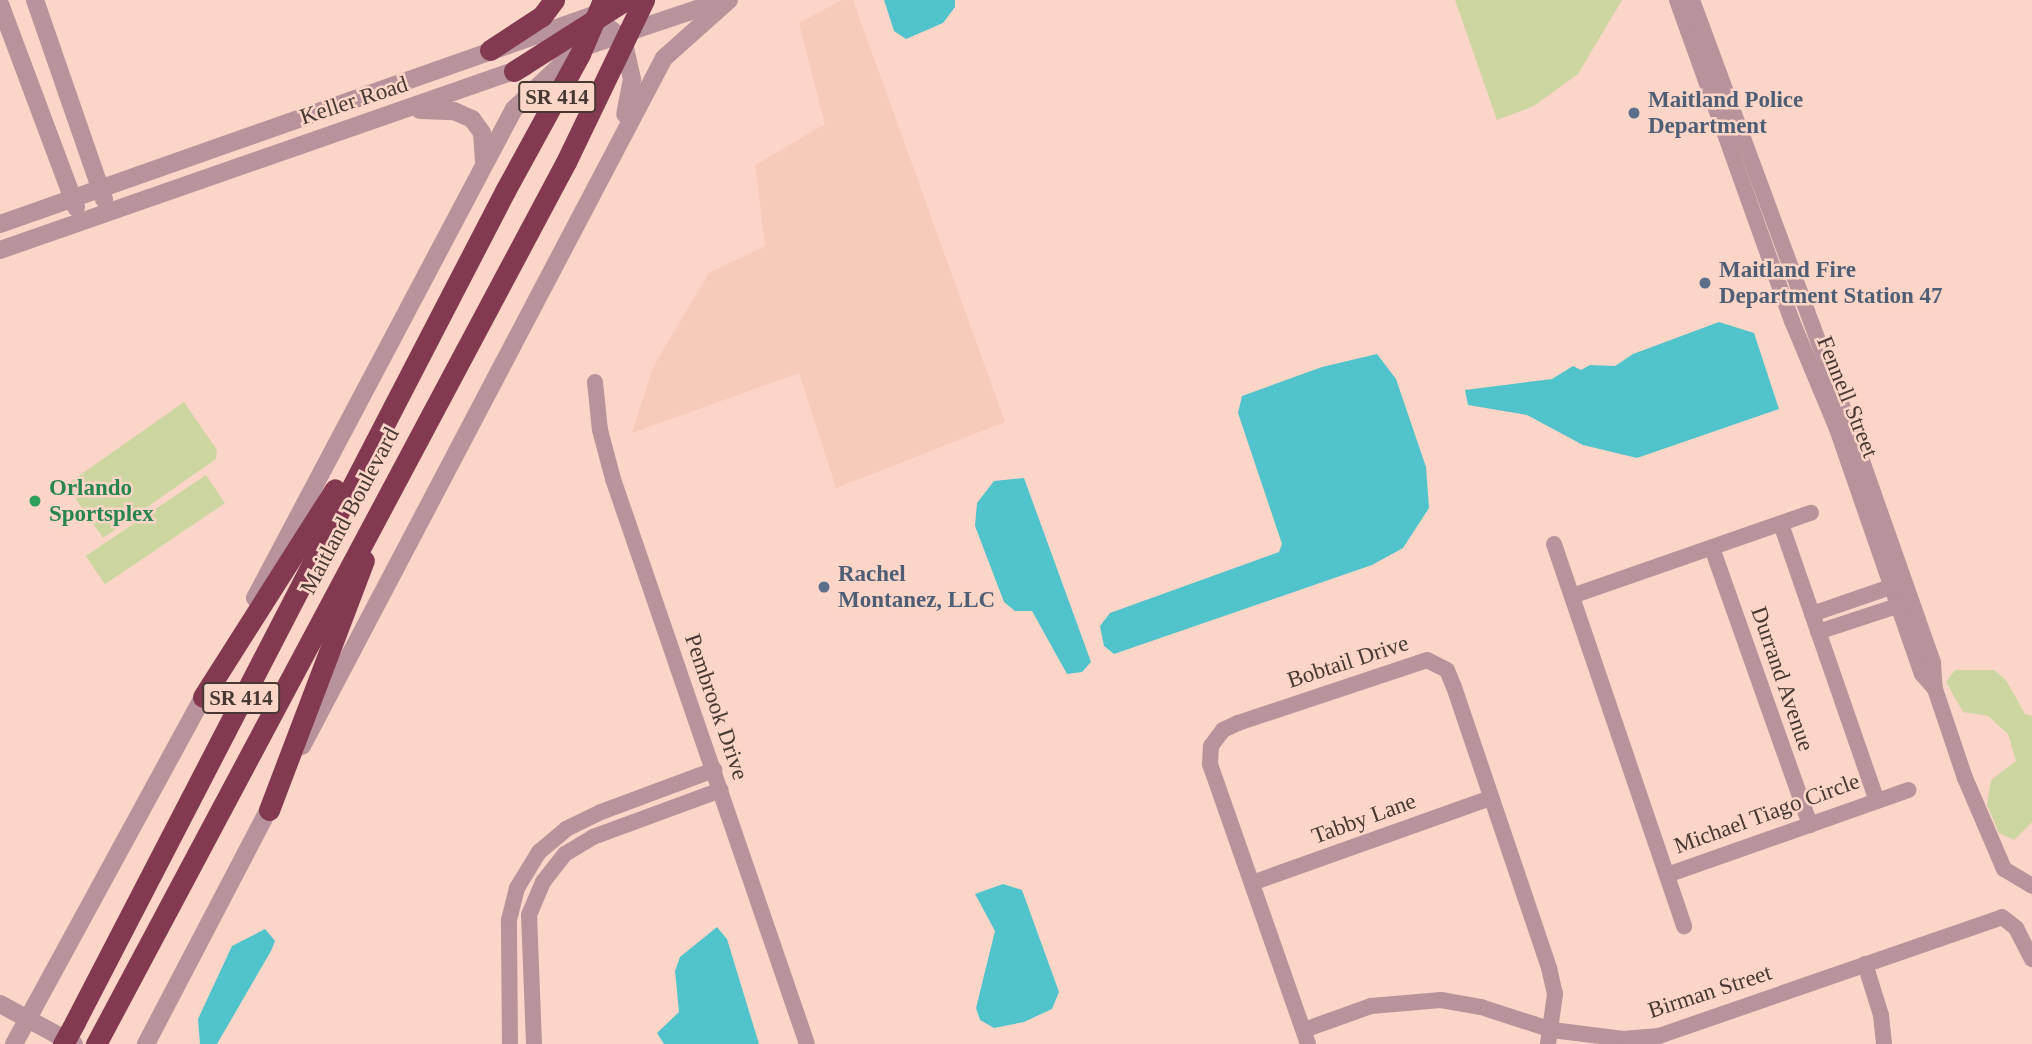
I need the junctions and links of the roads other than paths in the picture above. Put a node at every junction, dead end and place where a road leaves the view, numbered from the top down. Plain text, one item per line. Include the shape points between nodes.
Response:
1 (35, 0) edge
2 (554, 0) edge
3 (642, 0) edge
4 (726, 0) edge
5 (1677, 0) edge
6 (1692, 0) edge
7 (0, 4) edge
8 (607, 14) edge
9 (651, 25) joint
10 (491, 50) junction
11 (575, 50) junction
12 (514, 71) junction
13 (1717, 92) junction
14 (413, 109) junction
15 (610, 158) junction
16 (482, 169) junction
17 (101, 189) junction
18 (72, 199) junction
19 (107, 212) junction
20 (83, 221) junction
21 (0, 224) edge
22 (0, 250) edge
23 (407, 375) junction
24 (595, 382) dead end
25 (384, 502) junction
26 (1811, 513) dead end
27 (1781, 524) junction
28 (1554, 544) dead end
29 (1712, 548) junction
30 (1898, 584) junction
31 (1572, 596) junction
32 (1846, 602) junction
33 (1905, 603) junction
34 (1812, 614) junction
35 (1853, 621) junction
36 (1818, 632) junction
37 (203, 697) junction
38 (713, 770) junction
39 (720, 790) junction
40 (1908, 790) dead end
41 (1491, 798) junction
42 (1877, 801) junction
43 (269, 810) junction
44 (1810, 825) junction
45 (1667, 875) junction
46 (1252, 883) junction
47 (2032, 886) edge
48 (1684, 926) dead end
49 (2032, 959) edge
50 (1864, 964) junction
51 (0, 1004) edge
52 (29, 1020) junction
53 (1306, 1037) edge
54 (1550, 1037) edge
55 (99, 1038) edge
56 (14, 1044) edge
57 (63, 1044) edge
58 (74, 1044) edge
59 (146, 1044) edge
60 (510, 1044) edge
61 (534, 1044) edge
62 (807, 1044) edge
63 (1884, 1044) edge

1 - 17 street
2 - 10 highway via 542,16
3 - 8 street, Keller Road
3 - 25 highway, Maitland Boulevard / SR 414, bridge via 566,162
4 - 9 street
4 - 15 street via 664,58
5 - 13 street, Fennell Street
6 - 13 street, Fennell Street
7 - 18 street
8 - 9 highway
8 - 10 street, Keller Road
8 - 11 street, Keller Road
8 - 12 highway
8 - 15 street via 632,79
8 - 23 highway, Maitland Boulevard / SR 414, bridge via 580,54
10 - 17 street, Keller Road
11 - 12 street, Keller Road
11 - 16 street via 514,109
12 - 14 street, Keller Road
13 - 30 street, Fennell Street
14 - 16 street via 454,111 472,119 486,151
14 - 19 street, Keller Road
15 - 43 street
16 - 37 street
17 - 18 street, Keller Road
17 - 19 street
18 - 20 street
18 - 21 street, Keller Road
19 - 20 street, Keller Road
20 - 22 street, Keller Road
23 - 37 highway
23 - 57 highway, Maitland Boulevard / SR 414, bridge
24 - 38 street, Pembrook Drive via 600,430 613,478
25 - 43 highway via 345,618
25 - 55 highway, Maitland Boulevard / SR 414
26 - 27 street
27 - 29 street
27 - 34 street, Michael Tiago Circle
28 - 31 street, Michael Tiago Circle
29 - 31 street
29 - 44 street, Durrand Avenue
30 - 32 street
30 - 33 street, Fennell Street
31 - 45 street, Michael Tiago Circle
32 - 34 street
32 - 35 street
33 - 35 street
33 - 47 street, Fennell Street via 1933,663 1935,689 2004,869
34 - 36 street, Michael Tiago Circle
35 - 36 street
36 - 42 street, Michael Tiago Circle
37 - 52 street
38 - 39 street, Pembrook Drive
38 - 60 street via 601,812 566,829 539,852 517,888 509,920
39 - 61 street via 593,837 565,854 542,882 529,915
39 - 62 street, Pembrook Drive
40 - 42 street
41 - 46 street, Tabby Lane
41 - 46 street, Bobtail Drive via 1447,670 1427,660 1238,723 1223,730 1211,746 1210,764
41 - 54 street, Bobtail Drive via 1549,968 1555,994
42 - 44 street, Michael Tiago Circle
43 - 59 street
44 - 45 street, Michael Tiago Circle
45 - 48 street
46 - 53 street, Bobtail Drive
49 - 50 street, Birman Street via 2016,928 2002,917
50 - 54 street, Birman Street via 1659,1036
50 - 63 street via 1881,1016
51 - 52 street
52 - 56 street
52 - 58 street
53 - 54 street, Birman Street via 1371,1006 1441,1000 1481,1007

